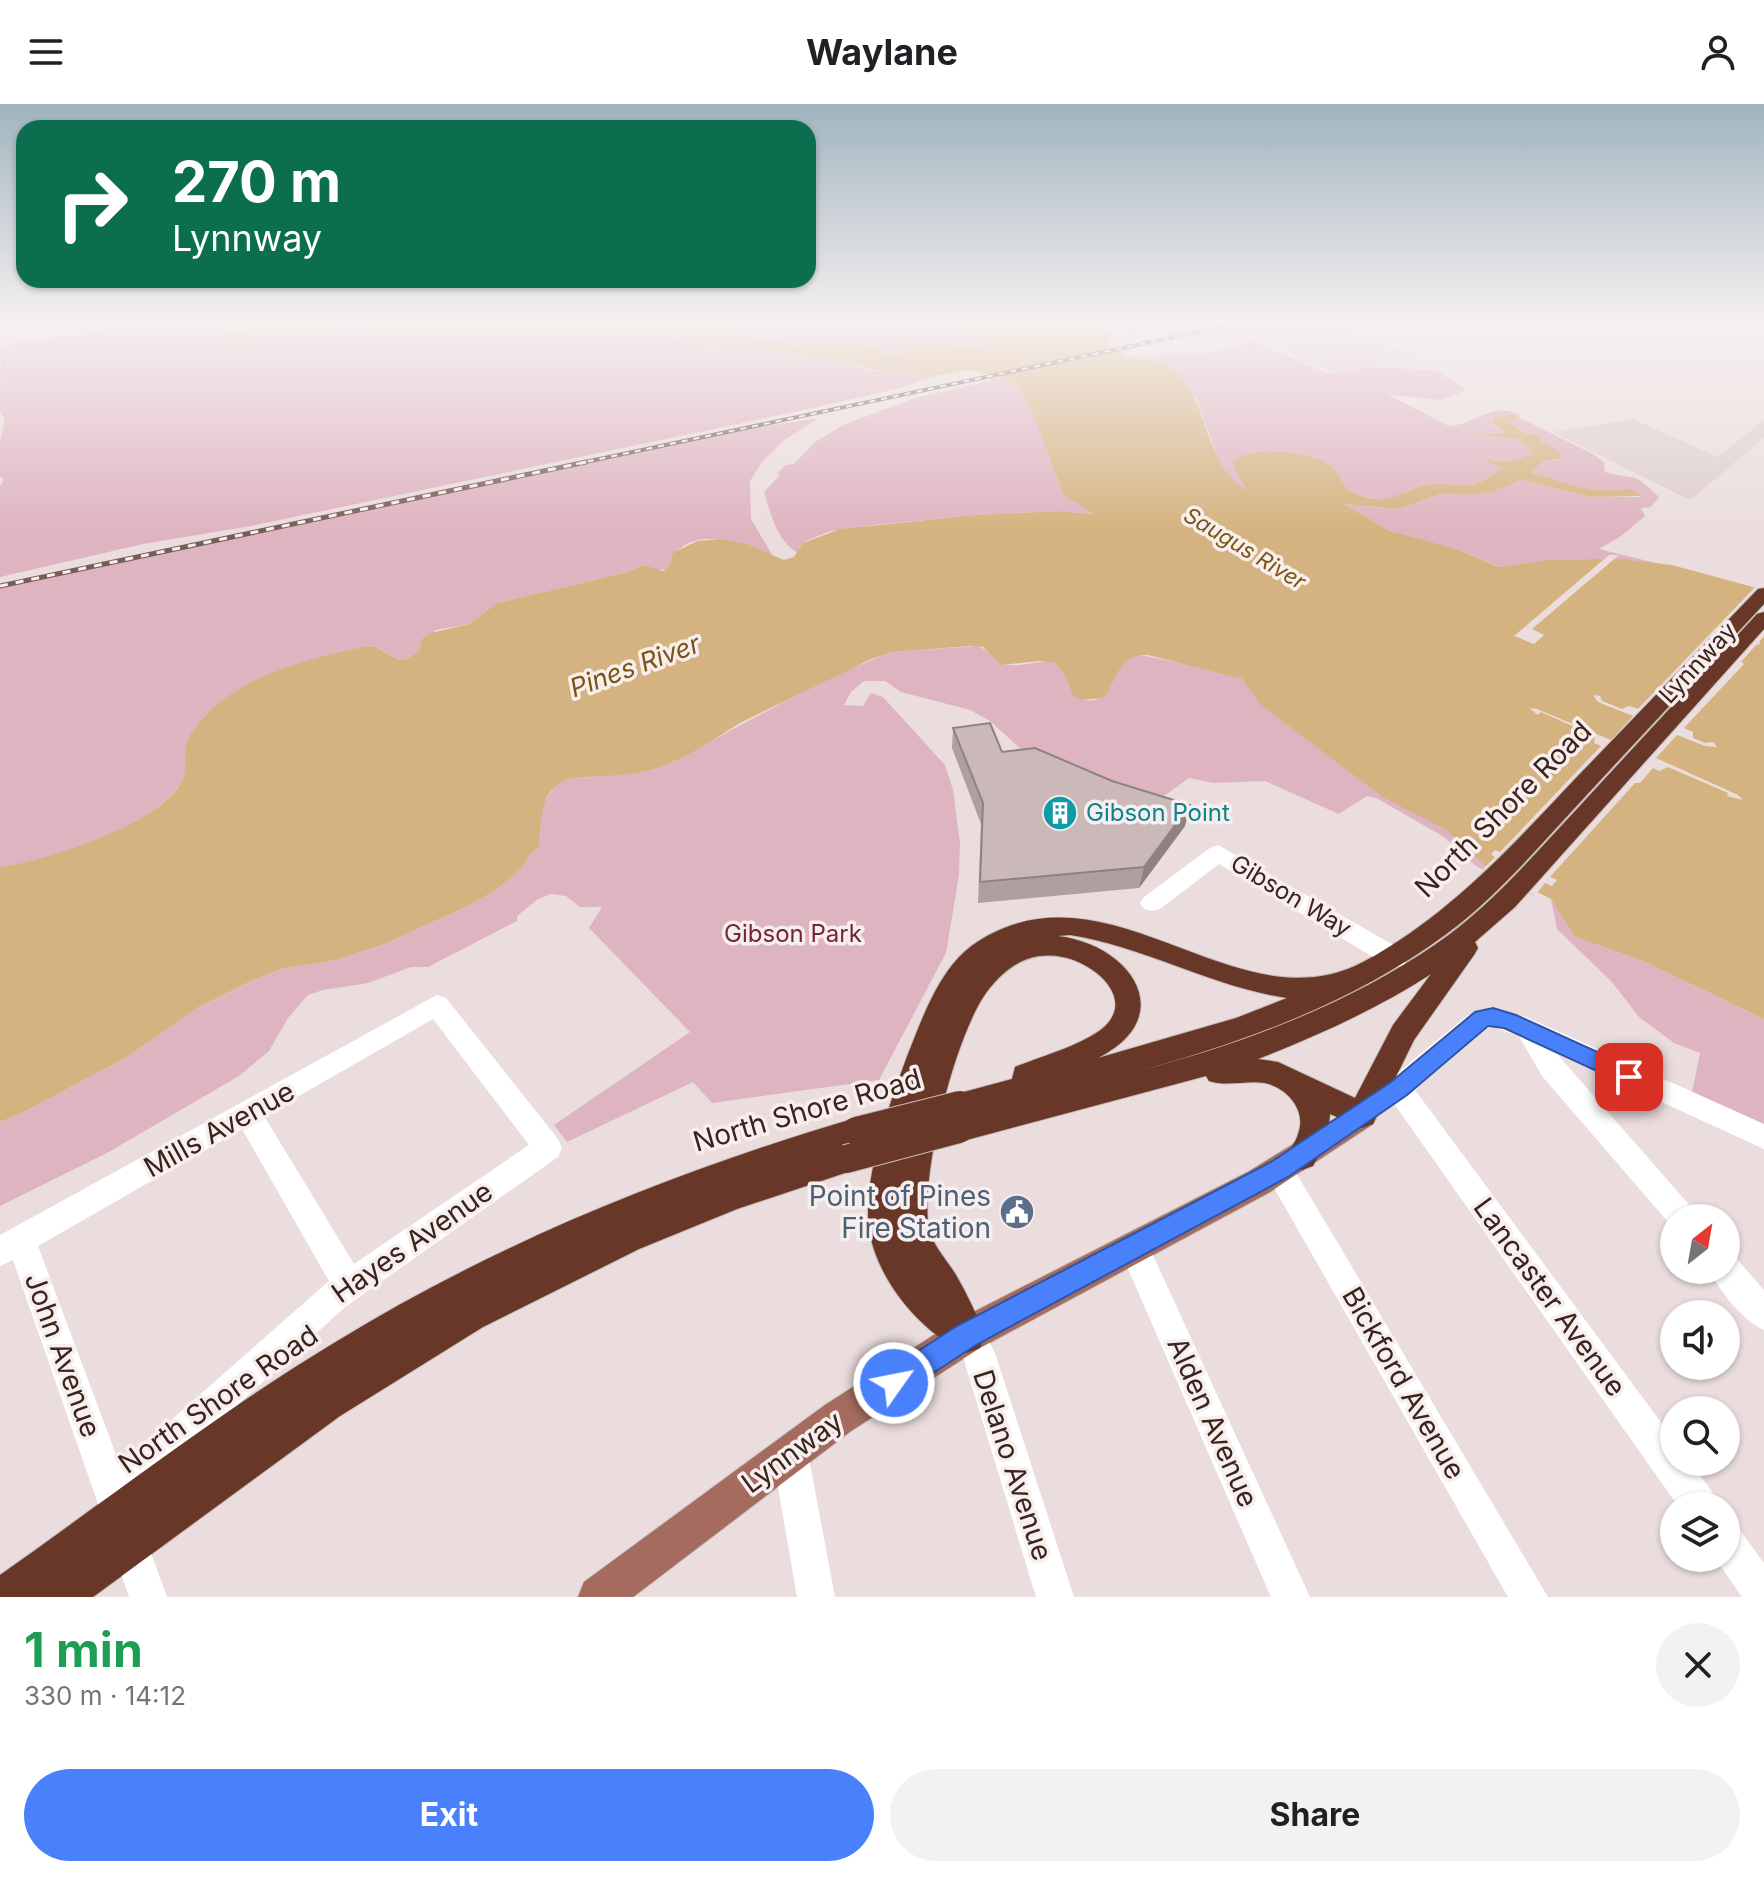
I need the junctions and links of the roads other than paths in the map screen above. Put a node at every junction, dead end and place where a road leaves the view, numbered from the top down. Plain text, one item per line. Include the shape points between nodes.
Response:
1 (1764, 593) edge
2 (1764, 618) edge
3 (1642, 737) junction
4 (1506, 883) junction
5 (1152, 903) dead end
6 (1496, 910) junction
7 (1385, 964) junction
8 (1528, 1029) junction
9 (1285, 1077) junction
10 (1149, 1081) junction
11 (1399, 1089) junction
12 (247, 1113) junction
13 (1362, 1115) junction
14 (960, 1117) junction
15 (1764, 1137) edge
16 (548, 1148) joint
17 (1291, 1163) junction
18 (1669, 1204) edge
19 (11, 1246) edge
20 (1134, 1248) junction
21 (348, 1284) junction
22 (1738, 1284) edge
23 (1764, 1314) edge
24 (967, 1335) junction
25 (790, 1453) junction
26 (1690, 1492) edge
27 (125, 1530) junction
28 (1740, 1562) edge
29 (1764, 1595) edge
30 (5, 1597) edge
31 (58, 1597) edge
32 (148, 1597) edge
33 (599, 1597) edge
34 (816, 1597) edge
35 (1055, 1597) edge
36 (1291, 1597) edge
37 (1529, 1597) edge

1 - 3 highway, Lynnway
2 - 3 highway, Lynnway
3 - 4 highway, North Shore Road
4 - 6 highway, North Shore Road
4 - 7 highway, North Shore Road
5 - 7 street, Gibson Way via 1218,853
6 - 10 highway, North Shore Road via 1425,966 1339,1015 1238,1056
6 - 13 highway via 1410,1022
7 - 14 highway, North Shore Road via 1286,1013
7 - 24 highway via 1317,987 1268,986 1074,926 1020,932 973,961 946,998 917,1066 892,1167 886,1230 898,1263 920,1295
8 - 11 street, Lynnway via 1500,1018 1482,1018
8 - 15 street
8 - 18 street via 1551,1068
9 - 10 highway via 1238,1069
9 - 13 highway
9 - 17 highway via 1307,1095 1316,1112 1313,1140
10 - 14 highway, North Shore Road
11 - 13 street, Lynnway
11 - 26 street, Lancaster Avenue
12 - 16 street, Mills Avenue via 437,1005
12 - 19 street, Mills Avenue
12 - 21 street
13 - 17 main road, Lynnway
14 - 24 highway via 1114,1035 1127,1007 1114,973 1080,949 1028,947 984,976 957,1020 921,1142 911,1217 919,1246
14 - 27 highway, North Shore Road, bridge via 851,1145 582,1257 420,1343
16 - 21 street, Hayes Avenue
17 - 20 main road, Lynnway
17 - 37 street, Bickford Avenue
19 - 27 street, John Avenue
20 - 24 main road, Lynnway
20 - 36 street, Alden Avenue
21 - 27 street, Hayes Avenue via 133,1481
22 - 23 street
24 - 25 main road, Lynnway
24 - 35 street, Delano Avenue via 978,1353
25 - 33 main road, Lynnway
25 - 34 street
27 - 30 highway, North Shore Road
27 - 31 highway, North Shore Road
27 - 32 street, John Avenue
28 - 29 street

